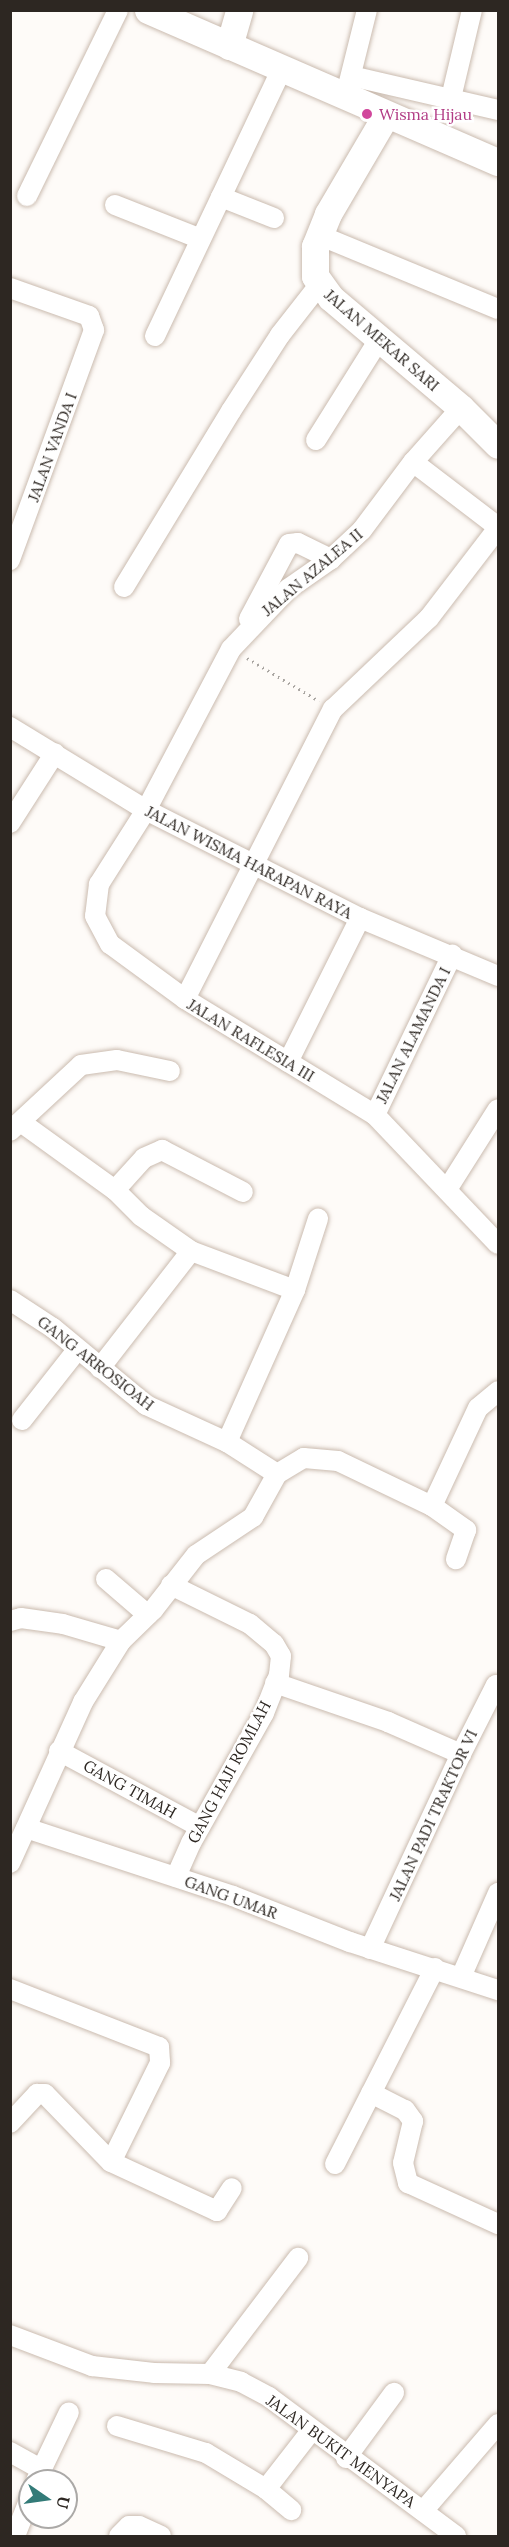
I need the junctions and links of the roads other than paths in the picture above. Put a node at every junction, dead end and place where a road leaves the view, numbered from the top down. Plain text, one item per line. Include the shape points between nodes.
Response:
1 (118, 10) edge
2 (148, 10) edge
3 (238, 10) edge
4 (367, 10) edge
5 (472, 10) edge
6 (229, 46) junction
7 (282, 69) junction
8 (347, 86) junction
9 (451, 98) junction
10 (498, 110) edge
11 (386, 115) junction
12 (498, 162) edge
13 (27, 196) dead end
14 (221, 197) junction
15 (115, 206) dead end
16 (273, 218) dead end
17 (319, 235) junction
18 (201, 239) junction
19 (319, 285) junction
20 (12, 293) edge
21 (498, 309) edge
22 (155, 336) dead end
23 (380, 338) junction
24 (461, 408) junction
25 (316, 440) dead end
26 (498, 445) edge
27 (413, 462) junction
28 (498, 527) edge
29 (331, 559) junction
30 (10, 560) edge
31 (124, 587) dead end
32 (244, 631) junction
33 (10, 727) edge
34 (55, 753) junction
35 (146, 810) junction
36 (10, 823) edge
37 (255, 864) junction
38 (360, 918) junction
39 (452, 955) junction
40 (498, 976) edge
41 (185, 999) junction
42 (288, 1062) junction
43 (170, 1071) dead end
44 (498, 1109) edge
45 (375, 1115) junction
46 (16, 1127) edge
47 (448, 1188) junction
48 (115, 1190) junction
49 (243, 1192) dead end
50 (318, 1219) dead end
51 (498, 1244) edge
52 (191, 1251) junction
53 (295, 1290) junction
54 (10, 1300) edge
55 (77, 1350) junction
56 (100, 1368) junction
57 (498, 1391) edge
58 (22, 1420) dead end
59 (227, 1442) junction
60 (278, 1474) junction
61 (432, 1506) junction
62 (456, 1559) dead end
63 (106, 1579) dead end
64 (171, 1585) junction
65 (148, 1614) junction
66 (10, 1620) edge
67 (121, 1641) junction
68 (275, 1683) junction
69 (498, 1683) edge
70 (59, 1751) junction
71 (461, 1754) junction
72 (200, 1827) junction
73 (26, 1828) junction
74 (11, 1861) edge
75 (176, 1877) junction
76 (498, 1893) edge
77 (370, 1949) junction
78 (435, 1968) junction
79 (461, 1977) junction
80 (10, 1989) edge
81 (498, 1990) edge
82 (371, 2093) junction
83 (10, 2123) edge
84 (111, 2162) junction
85 (335, 2164) dead end
86 (232, 2188) dead end
87 (498, 2224) edge
88 (298, 2258) dead end
89 (10, 2335) edge
90 (210, 2374) junction
91 (394, 2393) dead end
92 (69, 2412) dead end
93 (498, 2424) edge
94 (117, 2426) dead end
95 (311, 2431) junction
96 (10, 2452) edge
97 (346, 2458) junction
98 (31, 2469) edge
99 (42, 2469) edge
100 (266, 2489) junction
101 (291, 2510) dead end
102 (423, 2511) junction
103 (119, 2536) edge
104 (161, 2536) edge
105 (456, 2536) edge

1 - 13 street
2 - 6 street
3 - 6 street
4 - 8 street
5 - 9 street
6 - 7 street
7 - 8 street
7 - 14 street
8 - 9 street
8 - 11 street
9 - 10 street
11 - 12 street
11 - 17 street, JALAN MEKAR SARI via 342,185
14 - 16 street
14 - 18 street
15 - 18 street
17 - 19 street, JALAN MEKAR SARI via 314,268
17 - 21 street
18 - 22 street
19 - 23 street, JALAN MEKAR SARI
19 - 31 street via 280,335
20 - 30 street, JALAN VANDA I via 88,316 94,334
23 - 24 street, JALAN MEKAR SARI
23 - 25 street
24 - 26 street, JALAN MEKAR SARI
24 - 27 street, JALAN AZALEA II
27 - 28 street
27 - 29 street, JALAN AZALEA II via 362,530
28 - 37 street via 429,618 333,709
29 - 32 street, JALAN AZALEA II via 288,589
29 - 32 street via 298,543 289,544
32 - 35 street, JALAN AZALEA II
33 - 34 street, JALAN WISMA HARAPAN RAYA
34 - 35 street, JALAN WISMA HARAPAN RAYA
34 - 36 street
35 - 37 street, JALAN WISMA HARAPAN RAYA
35 - 41 street, JALAN RAFLESIA III via 99,884 95,916 110,944
37 - 38 street, JALAN WISMA HARAPAN RAYA
37 - 41 street
38 - 39 street, JALAN WISMA HARAPAN RAYA
38 - 42 street
39 - 40 street, JALAN WISMA HARAPAN RAYA
39 - 45 street, JALAN ALAMANDA I
41 - 42 street, JALAN RAFLESIA III
42 - 45 street, JALAN RAFLESIA III
43 - 46 street via 117,1060 81,1065
44 - 47 street
45 - 47 street, JALAN RAFLESIA III
46 - 48 street
47 - 51 street, JALAN RAFLESIA III
48 - 49 street via 144,1158 162,1150
48 - 52 street via 141,1216
50 - 53 street
52 - 53 street
52 - 56 street
53 - 59 street
54 - 55 street, GANG ARROSIOAH
55 - 56 street, GANG ARROSIOAH
55 - 58 street
56 - 59 street, GANG ARROSIOAH via 163,1415
57 - 61 street via 478,1408
59 - 60 street, GANG ARROSIOAH
60 - 61 street via 304,1458 338,1461
60 - 64 street via 253,1517 196,1554
61 - 62 street via 466,1530
63 - 65 street
64 - 65 street
64 - 68 street, GANG HAJI ROMLAH via 249,1624 274,1644 281,1656
65 - 67 street
66 - 67 street via 63,1624
67 - 70 street via 83,1702
68 - 71 street via 353,1718
68 - 72 street, GANG HAJI ROMLAH via 255,1731
69 - 71 street, JALAN PADI TRAKTOR VI
70 - 72 street, GANG TIMAH
70 - 73 street
71 - 77 street, JALAN PADI TRAKTOR VI
72 - 75 street, GANG HAJI ROMLAH
73 - 74 street
73 - 75 street, GANG UMAR
75 - 77 street, GANG UMAR
76 - 79 street
77 - 78 street, GANG UMAR
78 - 79 street, GANG UMAR
78 - 82 street
79 - 81 street, GANG UMAR
80 - 84 street via 159,2048 160,2063
82 - 85 street
82 - 87 street via 411,2115 413,2126 403,2173 408,2183
83 - 84 street via 37,2094 45,2094
84 - 86 street via 217,2211
88 - 90 street
89 - 90 street, JALAN BUKIT MENYAPA via 92,2366
90 - 95 street, JALAN BUKIT MENYAPA via 241,2382 269,2397
91 - 97 street
92 - 99 street
93 - 102 street
94 - 100 street via 206,2453
95 - 97 street, JALAN BUKIT MENYAPA
95 - 100 street
96 - 98 street
97 - 102 street, JALAN BUKIT MENYAPA
100 - 101 street
102 - 105 street, JALAN BUKIT MENYAPA
103 - 104 street via 129,2526 139,2526

